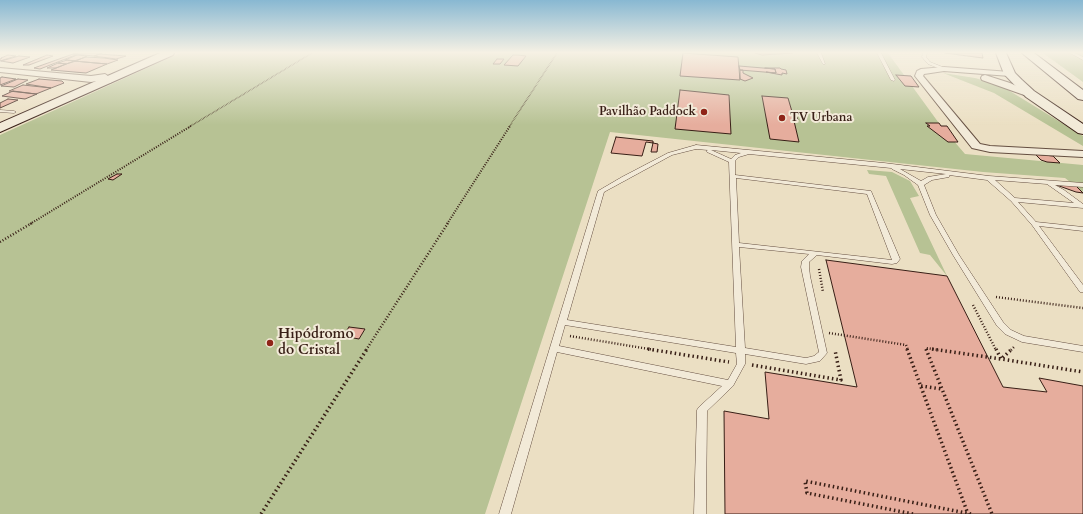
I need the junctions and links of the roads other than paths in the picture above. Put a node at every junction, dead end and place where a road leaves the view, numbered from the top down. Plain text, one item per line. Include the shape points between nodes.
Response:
1 (71, 77) edge
2 (96, 77) edge
3 (117, 77) edge
4 (891, 77) edge
5 (920, 77) edge
6 (981, 77) edge
7 (1013, 77) edge
8 (1043, 77) edge
9 (1058, 77) edge
10 (91, 79) junction
11 (110, 80) junction
12 (893, 80) dead end
13 (1065, 82) junction
14 (1030, 94) junction
15 (1083, 96) edge
16 (1083, 100) edge
17 (0, 111) edge
18 (14, 112) junction
19 (0, 118) edge
20 (0, 128) edge
21 (1083, 130) edge
22 (702, 148) junction
23 (749, 152) junction
24 (1083, 154) edge
25 (732, 161) junction
26 (884, 165) junction
27 (966, 175) junction
28 (733, 176) junction
29 (989, 178) junction
30 (1046, 182) junction
31 (921, 184) junction
32 (1083, 185) edge
33 (1013, 200) junction
34 (1082, 206) edge
35 (1034, 224) junction
36 (1083, 228) edge
37 (737, 245) junction
38 (815, 253) junction
39 (1083, 290) edge
40 (562, 322) junction
41 (554, 348) junction
42 (1083, 349) edge
43 (741, 350) junction
44 (730, 384) junction
45 (505, 514) edge
46 (700, 514) edge

1 - 10 street
2 - 10 main road
3 - 11 main road
4 - 12 lane
5 - 24 street via 976,146
6 - 14 street
7 - 14 main road
8 - 13 main road
9 - 13 main road
10 - 11 street
10 - 18 main road
11 - 20 main road
13 - 15 main road
14 - 16 main road via 1065,101
14 - 21 main road
17 - 18 lane
18 - 19 main road
22 - 23 lane
22 - 25 lane
22 - 40 lane via 689,148 670,154 601,191
23 - 25 lane via 737,156
23 - 26 lane
25 - 28 lane
26 - 27 lane
26 - 31 lane via 899,170
27 - 29 lane
27 - 31 lane via 939,176
28 - 37 lane
28 - 38 lane via 869,192 896,261
29 - 30 lane
29 - 33 lane
30 - 32 lane
30 - 34 lane
31 - 42 lane via 933,215 1000,324 1008,332 1022,339
33 - 34 lane
33 - 35 lane
35 - 36 lane
35 - 39 lane
37 - 38 lane
37 - 43 lane
38 - 43 lane via 806,261 805,266 823,353 817,359 806,361
40 - 41 lane
40 - 43 lane
41 - 44 lane
41 - 45 lane
43 - 44 lane via 741,364
44 - 46 lane via 702,410

